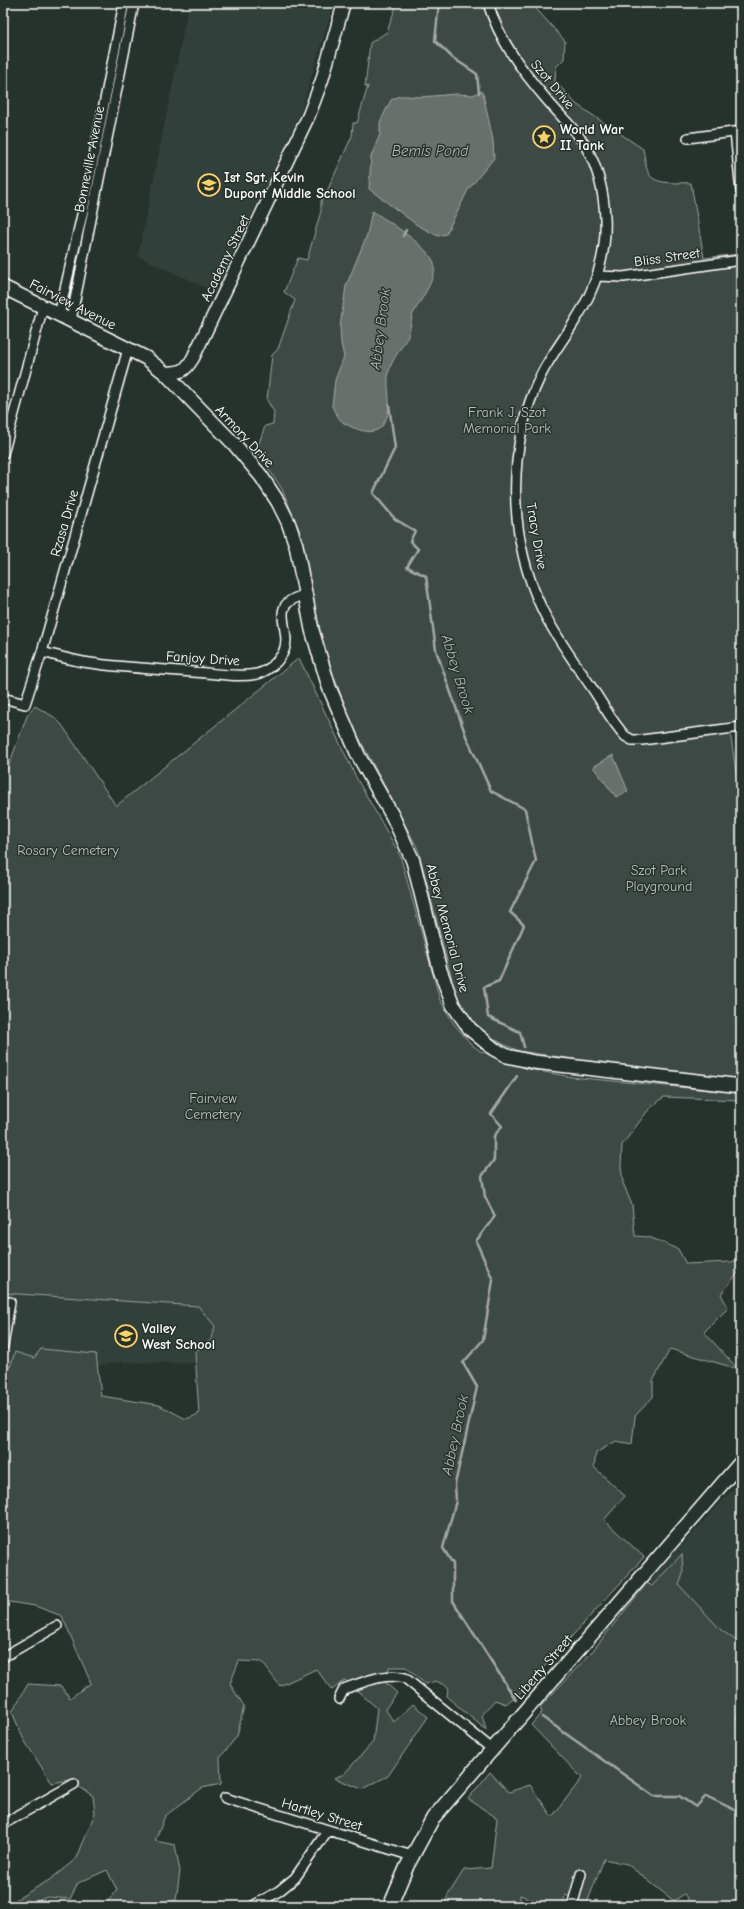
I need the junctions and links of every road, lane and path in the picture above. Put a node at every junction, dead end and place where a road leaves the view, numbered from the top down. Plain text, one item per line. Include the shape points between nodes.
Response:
1 (124, 3) edge
2 (134, 3) edge
3 (344, 3) edge
4 (488, 3) edge
5 (738, 131) edge
6 (688, 138) dead end
7 (741, 192) edge
8 (741, 260) edge
9 (597, 276) junction
10 (3, 287) edge
11 (43, 307) junction
12 (65, 318) junction
13 (128, 349) junction
14 (164, 373) junction
15 (3, 454) edge
16 (305, 595) junction
17 (42, 652) junction
18 (3, 698) edge
19 (741, 727) edge
20 (741, 1086) edge
21 (3, 1302) edge
22 (3, 1346) edge
23 (741, 1462) edge
24 (57, 1626) dead end
25 (3, 1657) edge
26 (339, 1699) dead end
27 (492, 1749) junction
28 (74, 1784) dead end
29 (225, 1798) dead end
30 (3, 1824) edge
31 (328, 1830) junction
32 (412, 1856) junction
33 (581, 1874) dead end
34 (253, 1906) edge
35 (390, 1906) edge
36 (572, 1906) edge

1 - 12 street, Bonneville Avenue
2 - 12 street, Bonneville Avenue
3 - 14 street, Academy Street via 309,115 202,339 186,369
4 - 9 street, Szot Drive via 498,29 518,64 547,101 578,134 592,158 601,189 605,220 603,251
5 - 6 street
5 - 7 street
8 - 9 street, Bliss Street via 623,277
9 - 19 street, Tracy Drive via 588,299 549,359 522,426 517,461 516,501 520,538 528,572 552,628 625,736 632,740 642,740
10 - 11 main road, Fairview Avenue
11 - 12 main road, Fairview Avenue
11 - 15 street
12 - 13 main road, Fairview Avenue
13 - 14 main road, Armory Drive via 146,358
13 - 17 street, Rzasa Drive
14 - 16 main road, Armory Drive via 235,445 270,488 292,532
16 - 17 street, Fanjoy Drive via 290,600 284,607 286,639 283,654 269,668 256,674 89,663
16 - 20 main road, Abbey Memorial Drive via 312,630 329,687 358,755 393,817 411,856 444,984 465,1024 494,1049 528,1061 586,1070
17 - 18 street, Rzasa Drive via 25,704
21 - 22 street via 10,1302
23 - 27 main road, Liberty Street
24 - 25 street
26 - 27 street via 344,1689 375,1679 395,1675 405,1678
27 - 32 main road, Liberty Street via 433,1818
28 - 30 street
29 - 31 street, Hartley Street
31 - 32 street, Hartley Street
31 - 34 street via 295,1878
32 - 35 main road, Liberty Street
33 - 36 street

